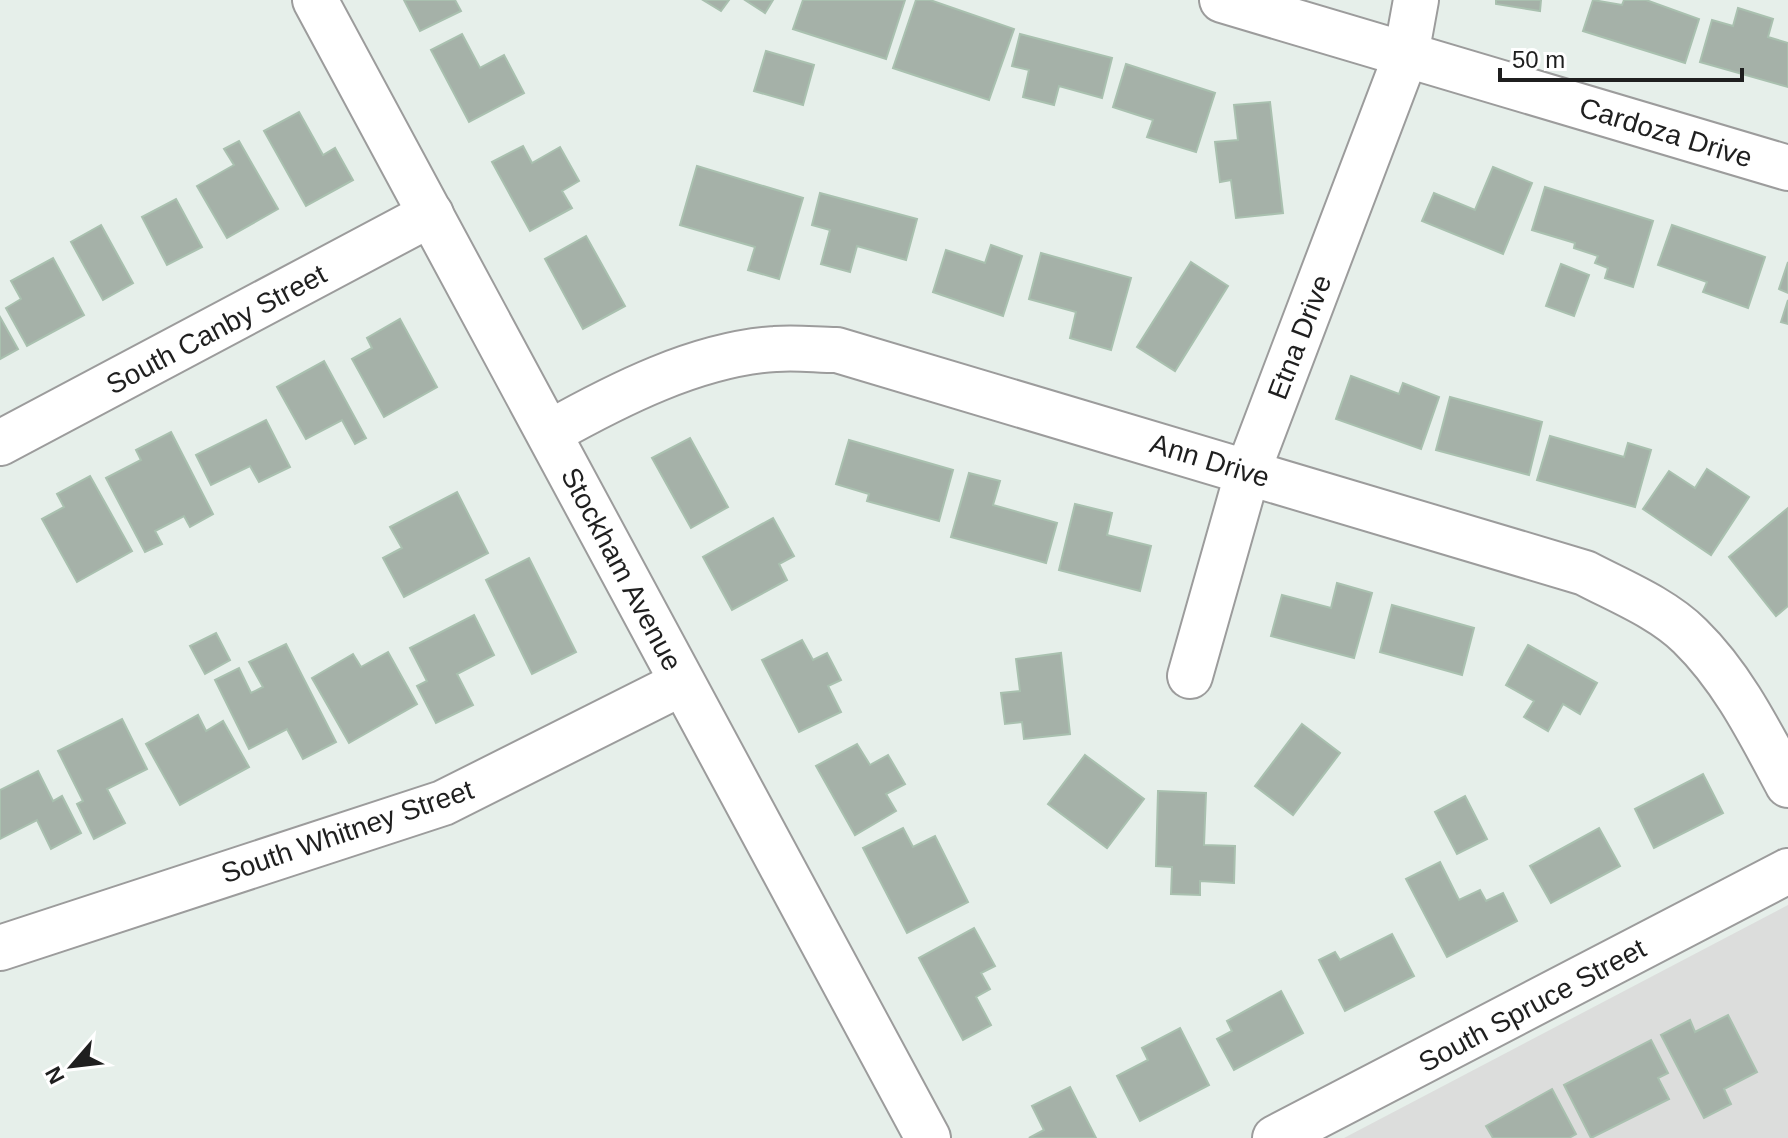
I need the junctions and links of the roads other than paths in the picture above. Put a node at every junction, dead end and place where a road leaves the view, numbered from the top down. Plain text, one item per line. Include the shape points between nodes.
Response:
1 (315, 0) edge
2 (1222, 0) edge
3 (1416, 0) edge
4 (1406, 55) junction
5 (1788, 168) edge
6 (431, 214) junction
7 (549, 433) junction
8 (0, 443) edge
9 (1248, 471) junction
10 (1190, 676) dead end
11 (682, 683) junction
12 (1788, 785) edge
13 (1788, 871) edge
14 (0, 948) edge
15 (928, 1138) edge
16 (1275, 1138) edge

1 - 6 street, Stockham Avenue
2 - 4 street, Cardoza Drive
3 - 4 street, Etna Drive
4 - 5 street, Cardoza Drive
4 - 9 street, Etna Drive
6 - 7 street, Stockham Avenue
6 - 8 street, South Canby Street
7 - 9 street, Ann Drive via 601,404 724,357 775,349 837,350
7 - 11 street, Stockham Avenue
9 - 10 street, Etna Drive
9 - 12 street, Ann Drive via 1585,573 1642,603 1689,634 1727,679
11 - 14 street, South Whitney Street via 443,803
11 - 15 street, Stockham Avenue
13 - 16 street, South Spruce Street

